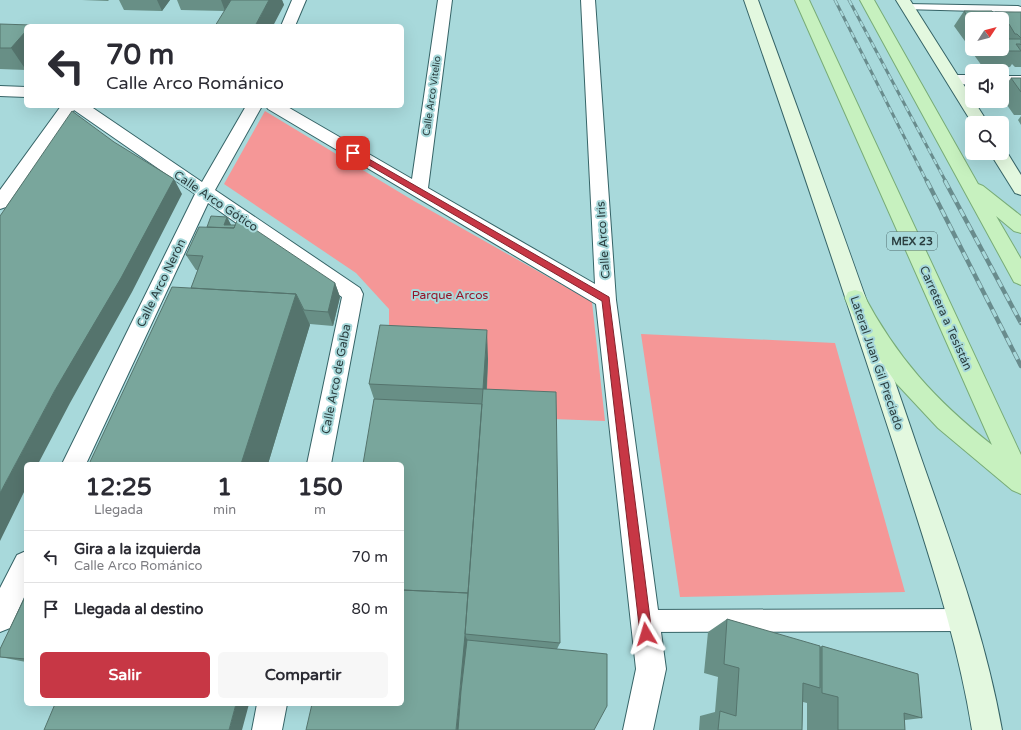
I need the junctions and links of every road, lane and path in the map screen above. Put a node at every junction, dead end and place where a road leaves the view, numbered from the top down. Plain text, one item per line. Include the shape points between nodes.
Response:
1 (299, 0) edge
2 (445, 0) edge
3 (588, 0) edge
4 (750, 0) edge
5 (802, 0) edge
6 (867, 0) edge
7 (880, 0) edge
8 (905, 3) edge
9 (1021, 12) edge
10 (289, 24) edge
11 (890, 41) junction
12 (954, 80) junction
13 (965, 80) edge
14 (1009, 81) edge
15 (1021, 81) edge
16 (0, 90) edge
17 (24, 92) edge
18 (78, 108) edge
19 (80, 108) edge
20 (253, 108) edge
21 (277, 108) edge
22 (976, 116) edge
23 (1003, 160) edge
24 (969, 184) junction
25 (1021, 189) edge
26 (419, 192) junction
27 (204, 194) junction
28 (0, 203) edge
29 (1021, 226) edge
30 (1021, 277) edge
31 (353, 294) joint
32 (855, 298) junction
33 (606, 300) junction
34 (75, 462) edge
35 (319, 462) edge
36 (1021, 481) edge
37 (24, 568) edge
38 (0, 618) edge
39 (962, 620) junction
40 (645, 621) junction
41 (272, 706) edge
42 (267, 730) edge
43 (638, 730) edge
44 (987, 730) edge

1 - 10 street
2 - 26 street, Calle Arco Vitelio
3 - 33 street, Calle Arco Iris
4 - 32 main road, Lateral Juan Gil Preciado
5 - 36 main road, Carretera a Tesistán / MEX 23
6 - 11 main road
7 - 11 main road
8 - 9 lane via 1018,9
8 - 12 main road
11 - 24 main road
12 - 13 street
12 - 22 main road
14 - 15 street
16 - 17 street
18 - 28 street
19 - 27 street, Calle Arco Gótico
20 - 27 street, Calle Arco Nerón
21 - 26 street
23 - 25 main road
24 - 29 main road
24 - 30 main road
26 - 33 street
27 - 31 street, Calle Arco Gótico
27 - 34 street, Calle Arco Nerón
31 - 35 street, Calle Arco de Galba
32 - 36 main road via 881,348 901,372 951,425 981,452
32 - 39 main road, Lateral Juan Gil Preciado
33 - 40 street, Calle Arco Iris
37 - 38 street
39 - 40 lane
39 - 44 main road, Lateral Juan Gil Preciado via 981,690
40 - 43 street, Calle Arco Iris via 651,669
41 - 42 street

